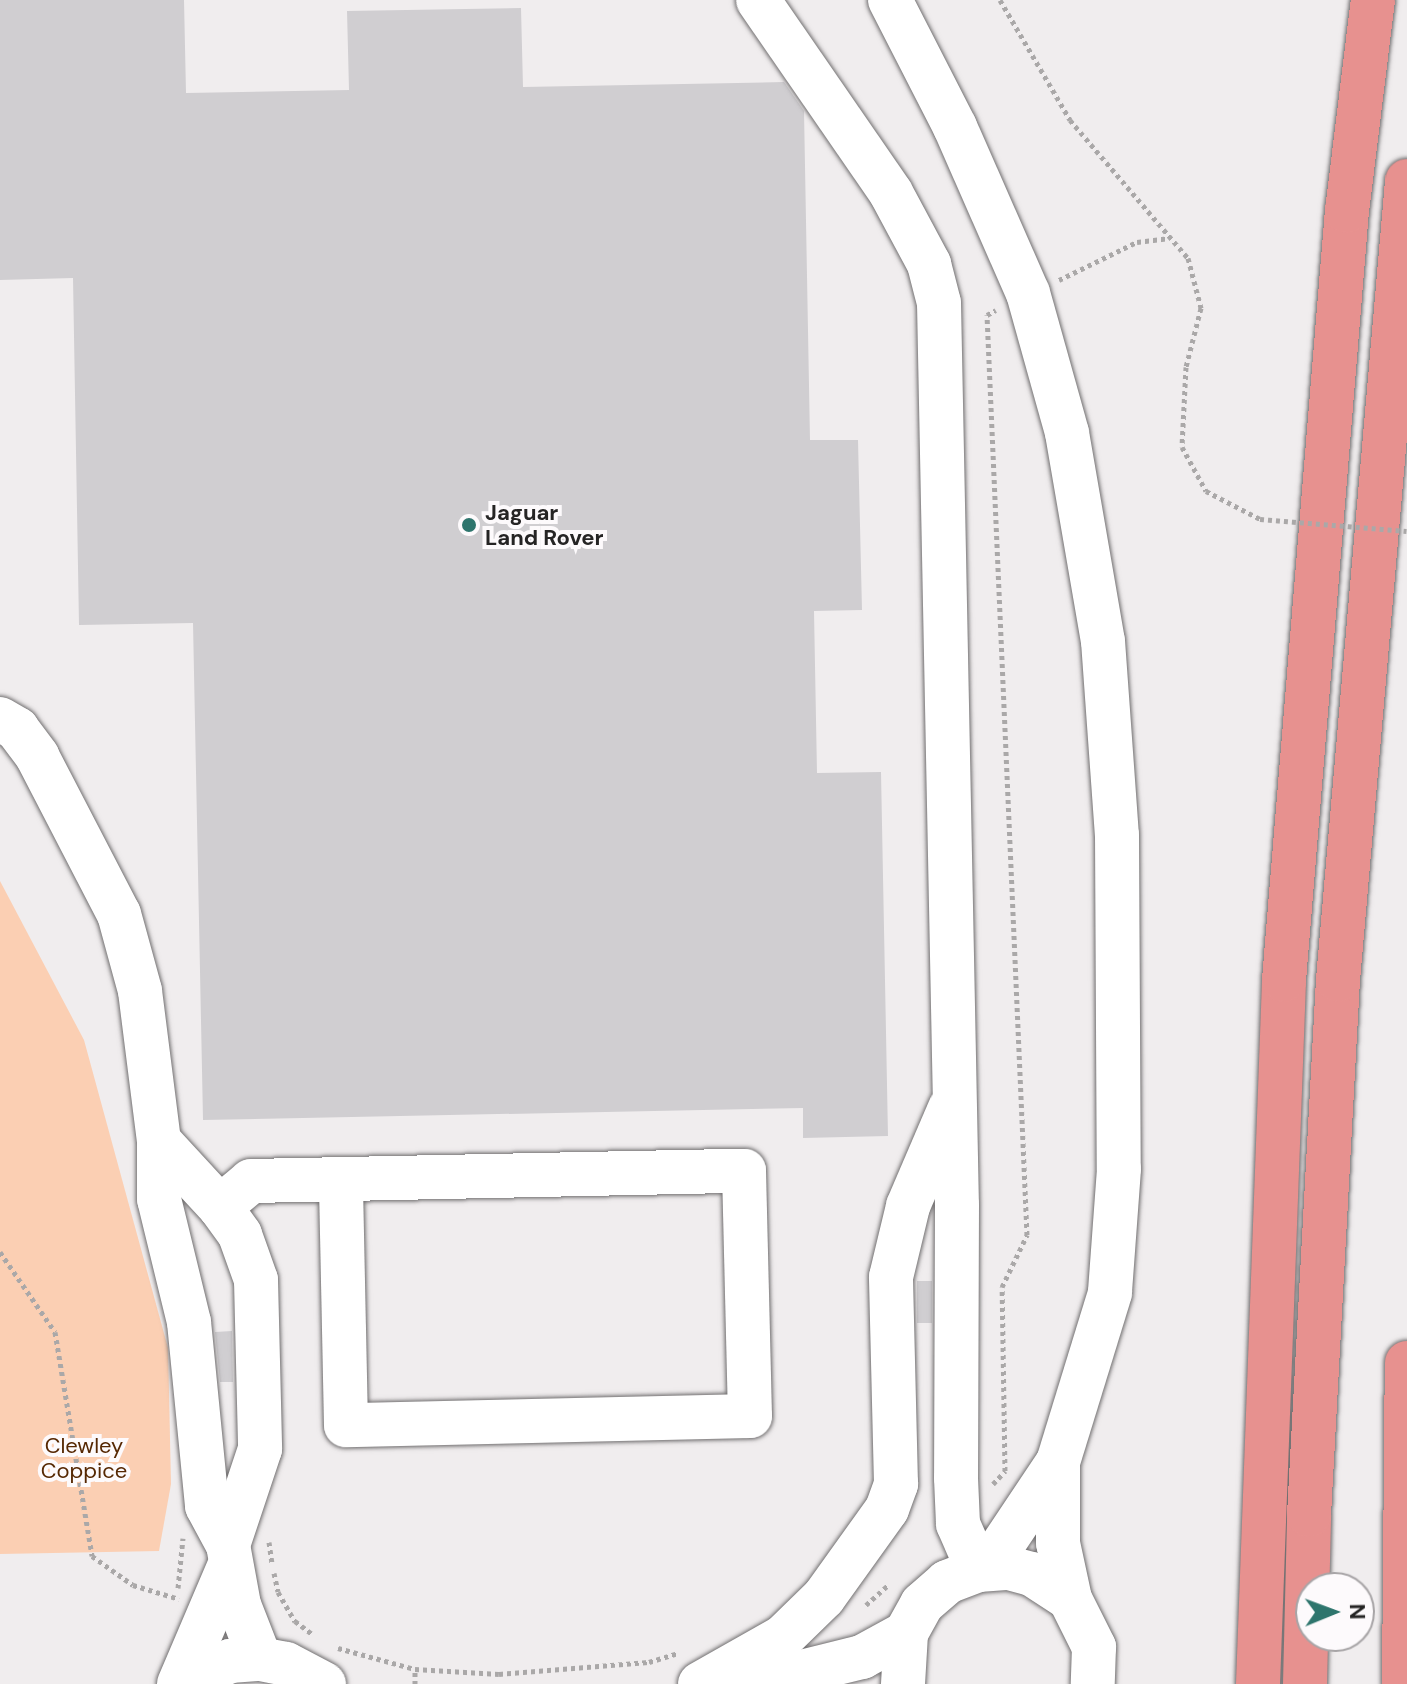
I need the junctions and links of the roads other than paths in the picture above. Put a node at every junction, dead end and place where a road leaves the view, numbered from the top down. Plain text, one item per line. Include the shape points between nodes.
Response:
1 (758, 0) edge
2 (890, 0) edge
3 (1373, 0) edge
4 (1407, 181) edge
5 (0, 719) edge
6 (955, 1098) junction
7 (159, 1141) junction
8 (341, 1180) junction
9 (220, 1207) junction
10 (1407, 1363) edge
11 (1058, 1462) junction
12 (1262, 1519) junction
13 (982, 1569) junction
14 (219, 1589) junction
15 (1070, 1599) junction
16 (906, 1633) junction
17 (260, 1659) junction
18 (329, 1665) edge
19 (695, 1673) edge
20 (180, 1684) edge
21 (903, 1684) edge
22 (1093, 1684) edge
23 (1241, 1684) edge
24 (1258, 1684) edge
25 (1305, 1684) edge
26 (1404, 1684) edge

1 - 6 street via 891,193 929,264 939,303
2 - 11 street via 955,127 1028,293 1067,433 1103,641 1117,835 1119,1169 1110,1293
3 - 12 highway via 1347,211 1284,980
4 - 25 highway via 1338,980
5 - 7 street via 17,729 37,756 119,914 140,991
6 - 13 street via 958,1524
6 - 19 street via 908,1206 891,1277 896,1484 887,1509 824,1597 783,1637
7 - 9 street
7 - 14 street via 159,1199 189,1322
8 - 8 street via 744,1171 750,1416 346,1425
8 - 9 street via 251,1181
9 - 14 street via 240,1235 256,1280 260,1449
10 - 26 highway
11 - 13 street
11 - 15 street via 1058,1543
12 - 23 highway
12 - 24 highway
13 - 15 street via 1032,1574
13 - 16 street via 947,1582 922,1604
14 - 17 street
14 - 20 street
15 - 22 street via 1094,1647
16 - 19 street via 862,1657 801,1672
16 - 21 street
17 - 18 street
17 - 20 street via 230,1661

